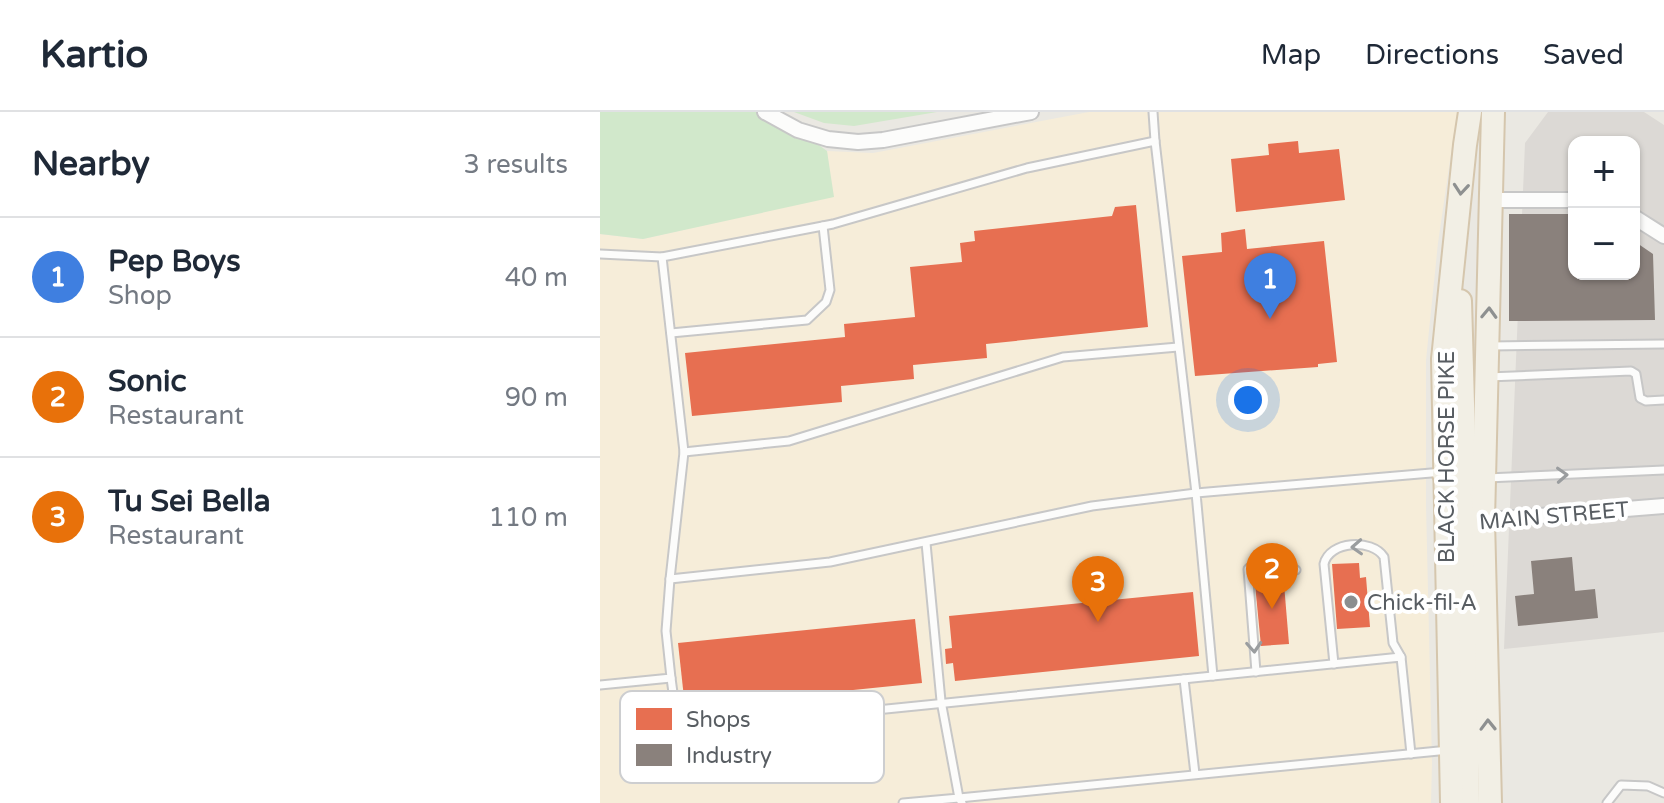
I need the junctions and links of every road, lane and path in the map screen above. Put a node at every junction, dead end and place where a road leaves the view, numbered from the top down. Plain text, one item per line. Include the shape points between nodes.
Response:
1 (765, 112) edge
2 (1031, 112) edge
3 (1153, 112) edge
4 (1470, 112) edge
5 (1493, 112) edge
6 (1155, 141) junction
7 (1493, 200) junction
8 (1568, 200) edge
9 (1640, 221) edge
10 (823, 226) junction
11 (1664, 236) edge
12 (600, 254) edge
13 (662, 257) junction
14 (671, 333) junction
15 (1664, 344) edge
16 (1489, 346) junction
17 (1178, 347) junction
18 (1488, 377) junction
19 (1664, 400) edge
20 (684, 452) junction
21 (1664, 470) edge
22 (1469, 474) junction
23 (1196, 493) junction
24 (1664, 506) edge
25 (1464, 522) junction
26 (926, 543) junction
27 (1296, 570) dead end
28 (670, 579) junction
29 (1401, 657) junction
30 (1334, 664) junction
31 (1256, 672) junction
32 (1213, 676) junction
33 (671, 678) junction
34 (1184, 679) junction
35 (600, 685) edge
36 (673, 691) edge
37 (941, 701) junction
38 (884, 707) edge
39 (1451, 750) junction
40 (1411, 754) junction
41 (1195, 774) junction
42 (1664, 793) edge
43 (960, 801) edge
44 (903, 803) edge
45 (1452, 803) edge
46 (1468, 803) edge
47 (1490, 803) edge
48 (1607, 803) edge

1 - 2 street via 798,130 858,142
3 - 6 lane
4 -> 22 main road, BLACK HORSE PIKE via 1443,359
5 - 7 main road, BLACK HORSE PIKE
6 - 10 lane via 1027,168
6 - 17 lane
7 - 8 street
16 -> 7 main road, BLACK HORSE PIKE
9 - 11 street
10 - 13 lane
10 - 14 lane via 830,290 826,302 807,320
12 - 13 lane
13 - 14 lane
14 - 20 lane
15 - 16 lane
16 - 18 main road, BLACK HORSE PIKE
17 - 20 lane via 1063,357 789,441
17 - 23 lane
18 - 19 lane via 1631,371 1643,400
18 - 22 main road, BLACK HORSE PIKE
20 - 28 lane
22 -> 21 lane
22 - 23 lane
22 - 25 main road, BLACK HORSE PIKE
22 - 25 main road
23 - 26 lane via 1092,506
23 - 32 lane
24 - 25 street, MAIN STREET
25 - 39 main road, BLACK HORSE PIKE
25 - 46 main road
47 -> 25 main road, BLACK HORSE PIKE
26 - 28 lane via 830,562
26 - 37 lane
27 -> 31 lane via 1270,557 1248,569
28 - 33 lane via 666,631
29 - 30 lane
29 -> 30 lane via 1393,643 1384,557 1365,545 1334,549 1326,557
29 - 40 lane
30 - 31 lane
31 - 32 lane
32 - 34 lane
33 - 35 lane
33 - 36 lane
34 - 37 lane
34 - 41 lane
37 - 38 lane
37 - 43 lane
39 - 40 lane
39 - 45 main road, BLACK HORSE PIKE
40 - 41 lane
41 - 43 lane
42 - 48 lane via 1621,785
43 - 44 lane

